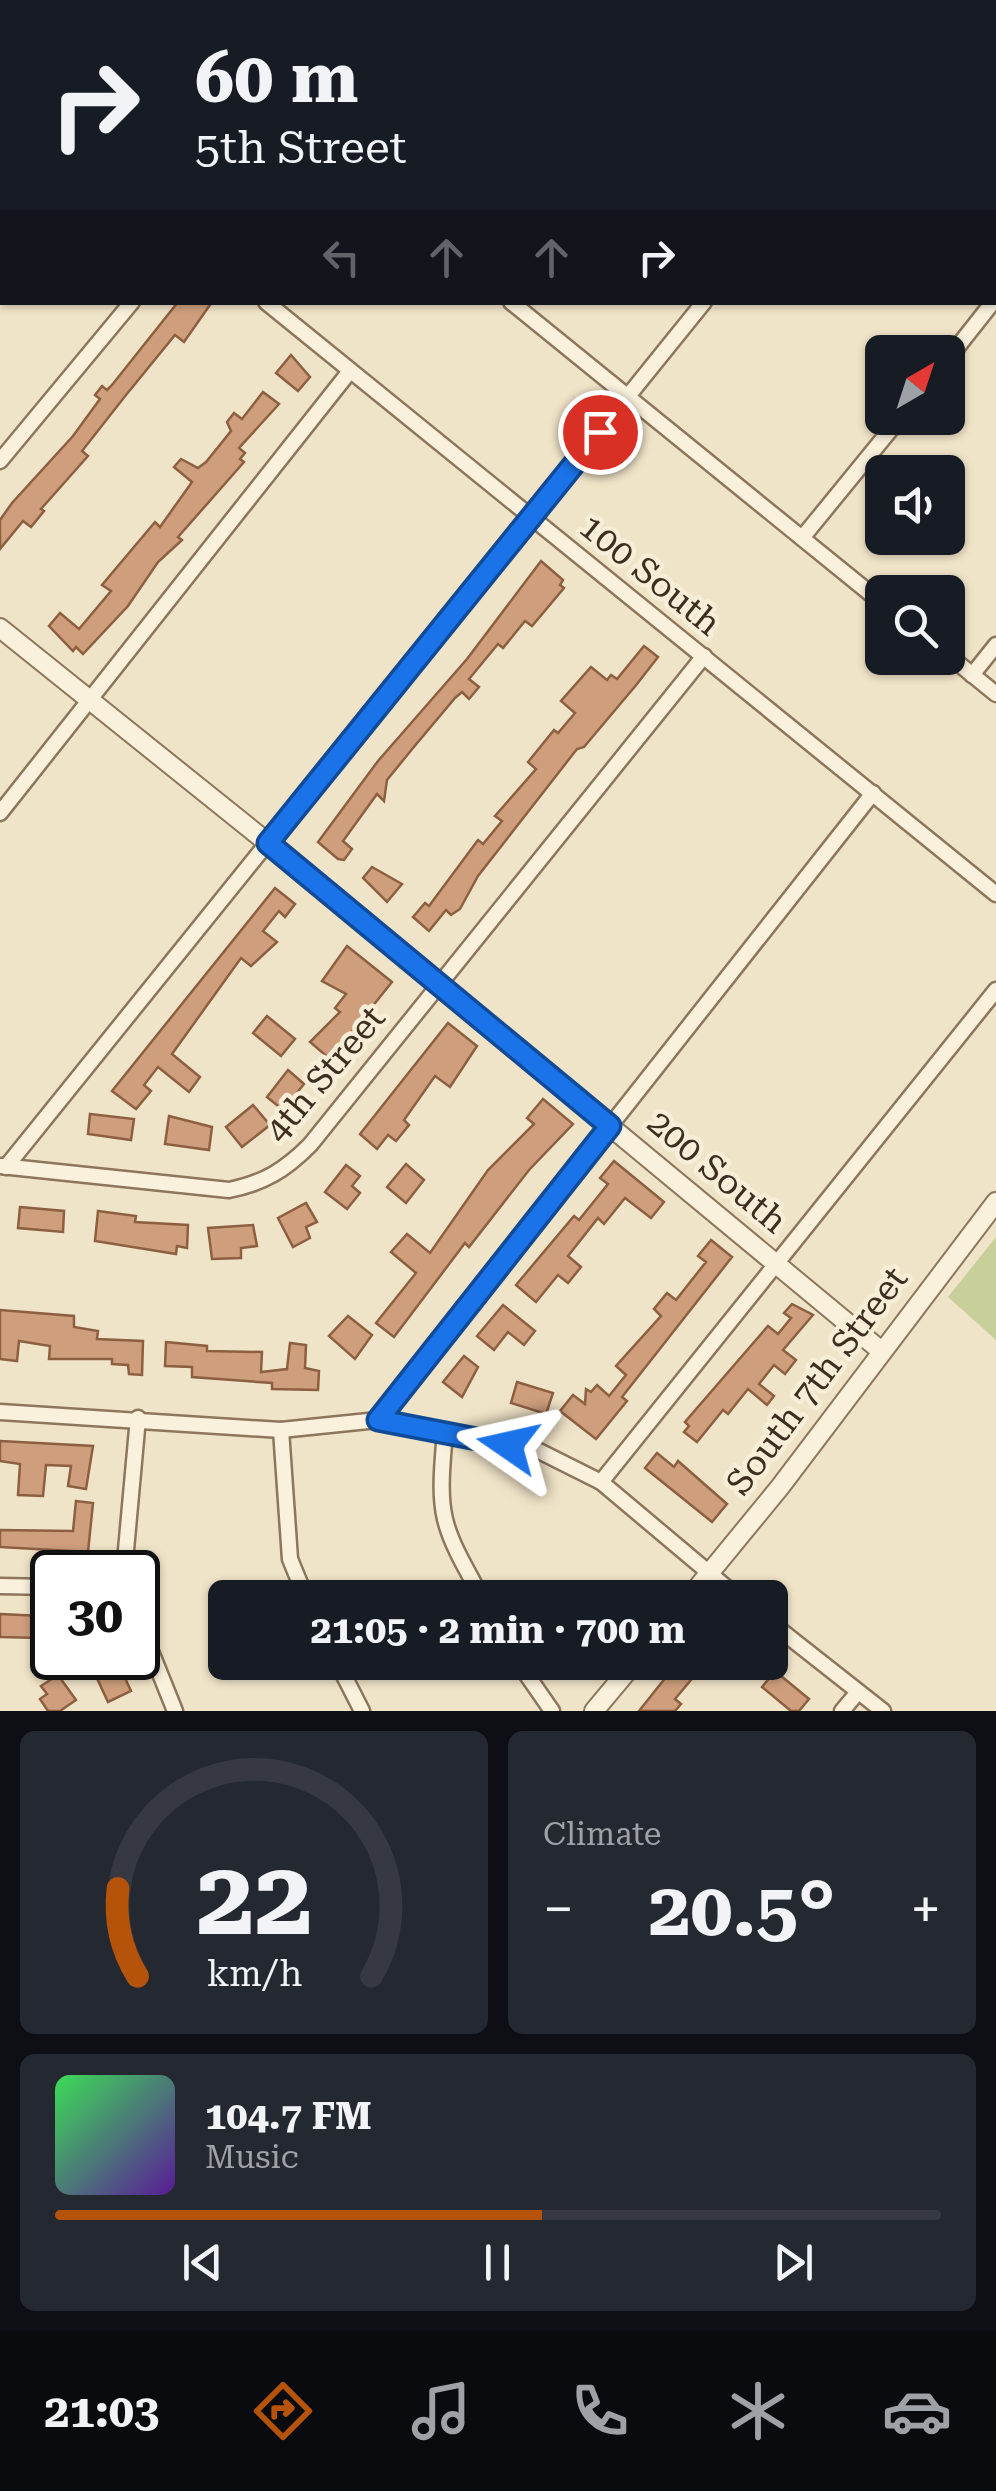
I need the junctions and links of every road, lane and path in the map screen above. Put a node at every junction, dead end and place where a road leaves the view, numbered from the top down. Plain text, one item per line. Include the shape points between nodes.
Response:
1 (130, 305) edge
2 (270, 305) edge
3 (515, 305) edge
4 (702, 305) edge
5 (991, 305) edge
6 (965, 338) edge
7 (350, 371) junction
8 (628, 397) junction
9 (886, 435) edge
10 (0, 462) edge
11 (531, 517) junction
12 (802, 538) junction
13 (865, 589) edge
14 (0, 628) edge
15 (996, 645) edge
16 (704, 656) junction
17 (965, 669) edge
18 (972, 675) junction
19 (996, 694) edge
20 (92, 699) junction
21 (873, 793) junction
22 (0, 813) edge
23 (268, 843) junction
24 (996, 894) edge
25 (438, 986) junction
26 (996, 990) edge
27 (610, 1126) junction
28 (3, 1167) edge
29 (996, 1202) edge
30 (779, 1265) junction
31 (880, 1350) junction
32 (0, 1412) edge
33 (138, 1418) junction
34 (378, 1420) junction
35 (282, 1430) junction
36 (445, 1433) junction
37 (601, 1482) junction
38 (126, 1550) edge
39 (709, 1573) junction
40 (299, 1580) edge
41 (472, 1580) edge
42 (703, 1580) edge
43 (718, 1580) edge
44 (0, 1586) edge
45 (30, 1587) edge
46 (788, 1636) edge
47 (160, 1674) edge
48 (346, 1680) edge
49 (530, 1680) edge
50 (621, 1680) edge
51 (858, 1692) junction
52 (175, 1711) edge
53 (362, 1711) edge
54 (552, 1711) edge
55 (594, 1711) edge
56 (842, 1711) edge
57 (882, 1711) edge

1 - 10 street
2 - 7 street, 100 South
3 - 8 street
4 - 8 street
5 - 6 street
7 - 11 street, 100 South
7 - 20 street
8 - 11 street
8 - 12 street
9 - 12 street
11 - 16 street, 100 South
11 - 23 street
12 - 13 street
14 - 20 street, 200 South
15 - 18 street
16 - 21 street, 100 South
16 - 25 street, 4th Street
17 - 18 street
18 - 19 street
20 - 22 street
20 - 23 street, 200 South
21 - 24 street, 100 South
21 - 27 street
23 - 25 street, 200 South
23 - 28 street
25 - 27 street, 200 South
25 - 28 street, 4th Street via 310,1145 258,1184 190,1188
26 - 30 street
27 - 30 street, 200 South
27 - 34 street
29 - 31 street, South 7th Street
30 - 31 street, 200 South
30 - 37 street
31 - 39 street, South 7th Street
32 - 33 street
33 - 35 street
33 - 38 street
34 - 35 street
34 - 36 street
35 - 40 street via 290,1559
36 - 37 street via 540,1451
36 - 41 street via 439,1494 444,1531
37 - 39 street
39 - 42 street, South 7th Street
39 - 43 street
44 - 45 street
46 - 51 street
47 - 52 street
48 - 53 street
49 - 54 street
50 - 55 street
51 - 56 street
51 - 57 street

